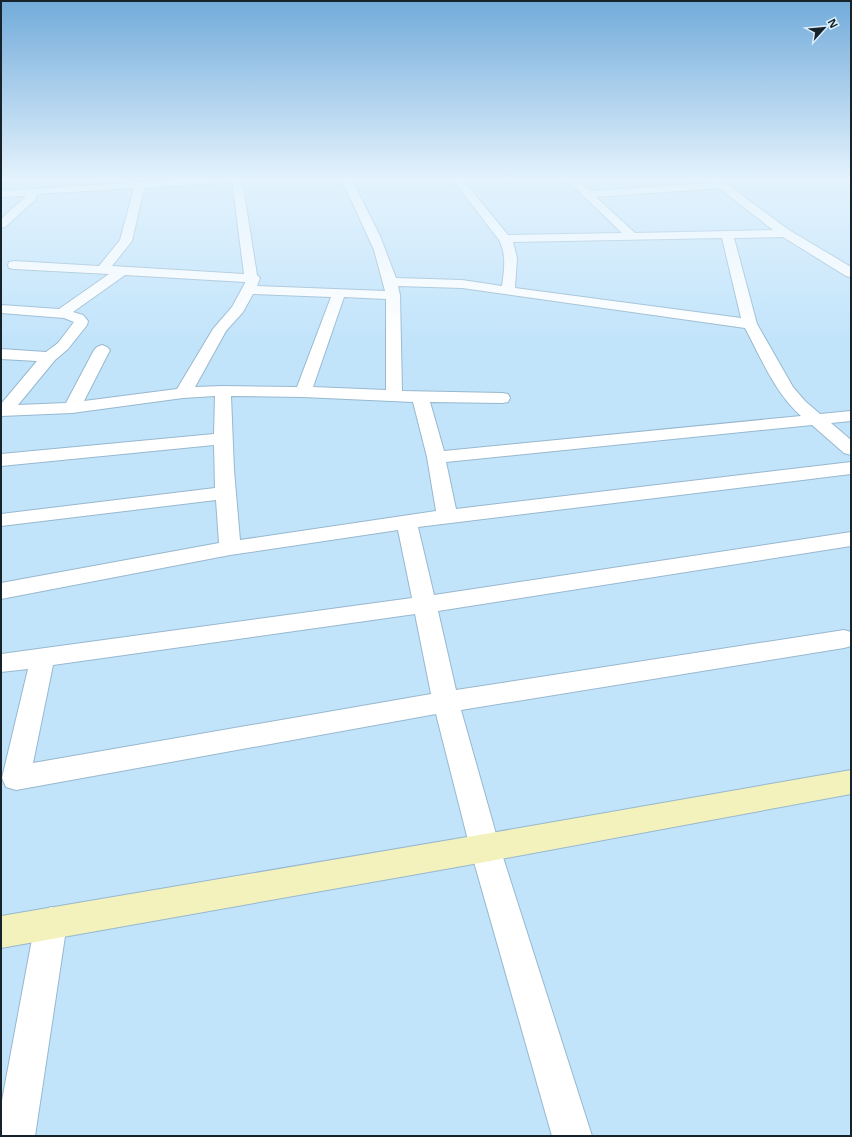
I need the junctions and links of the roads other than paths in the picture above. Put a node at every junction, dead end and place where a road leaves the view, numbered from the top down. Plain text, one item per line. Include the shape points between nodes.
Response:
1 (128, 233) edge
2 (244, 233) edge
3 (372, 233) edge
4 (500, 233) edge
5 (630, 233) edge
6 (782, 233) edge
7 (785, 233) edge
8 (727, 234) junction
9 (633, 236) junction
10 (505, 239) junction
11 (833, 262) junction
12 (14, 265) dead end
13 (851, 265) edge
14 (103, 269) junction
15 (123, 270) junction
16 (851, 273) edge
17 (251, 284) junction
18 (392, 288) junction
19 (508, 290) junction
20 (339, 293) junction
21 (1, 309) edge
22 (65, 314) junction
23 (750, 324) junction
24 (102, 350) dead end
25 (1, 354) edge
26 (49, 357) junction
27 (223, 391) junction
28 (303, 392) junction
29 (183, 393) junction
30 (394, 395) junction
31 (420, 397) junction
32 (502, 398) dead end
33 (72, 408) junction
34 (3, 411) edge
35 (851, 416) edge
36 (815, 420) junction
37 (222, 439) junction
38 (851, 449) edge
39 (436, 457) junction
40 (1, 460) edge
41 (851, 468) edge
42 (224, 493) junction
43 (447, 516) junction
44 (1, 520) edge
45 (407, 522) junction
46 (851, 539) edge
47 (230, 548) junction
48 (1, 591) edge
49 (424, 605) junction
50 (844, 639) dead end
51 (43, 656) junction
52 (1, 663) edge
53 (446, 702) junction
54 (9, 779) edge
55 (851, 782) edge
56 (485, 848) junction
57 (51, 923) junction
58 (1, 932) edge
59 (15, 1136) edge
60 (572, 1136) edge

1 - 14 street via 126,241
2 - 17 street
3 - 18 street via 385,262
4 - 10 street
5 - 9 street
6 - 8 street
7 - 11 street
8 - 9 street
8 - 23 street
9 - 10 street
10 - 19 street via 512,256
11 - 13 street
11 - 16 street
12 - 14 street
14 - 15 street
15 - 17 street
15 - 22 street via 64,312
17 - 20 street
17 - 29 street via 238,309 220,329
18 - 19 street via 462,284
18 - 20 street
18 - 30 street
19 - 23 street
20 - 28 street
21 - 22 street
22 - 26 street via 78,318 81,321 80,325 63,346
23 - 36 street via 786,389
24 - 33 street
25 - 26 street
26 - 34 street
27 - 28 street
27 - 29 street
27 - 37 street
28 - 30 street
29 - 33 street
30 - 31 street
31 - 32 street
31 - 39 street
33 - 34 street
35 - 36 street
36 - 38 street
36 - 39 street
37 - 40 street
37 - 42 street
39 - 43 street
41 - 43 street
42 - 44 street
42 - 47 street
43 - 45 street
45 - 47 street
45 - 49 street
46 - 49 street
47 - 48 street
49 - 51 street
49 - 53 street
50 - 53 street
51 - 52 street
51 - 54 street
53 - 54 street
53 - 56 street
55 - 56 street
56 - 57 street
56 - 60 street
57 - 58 street
57 - 59 street

